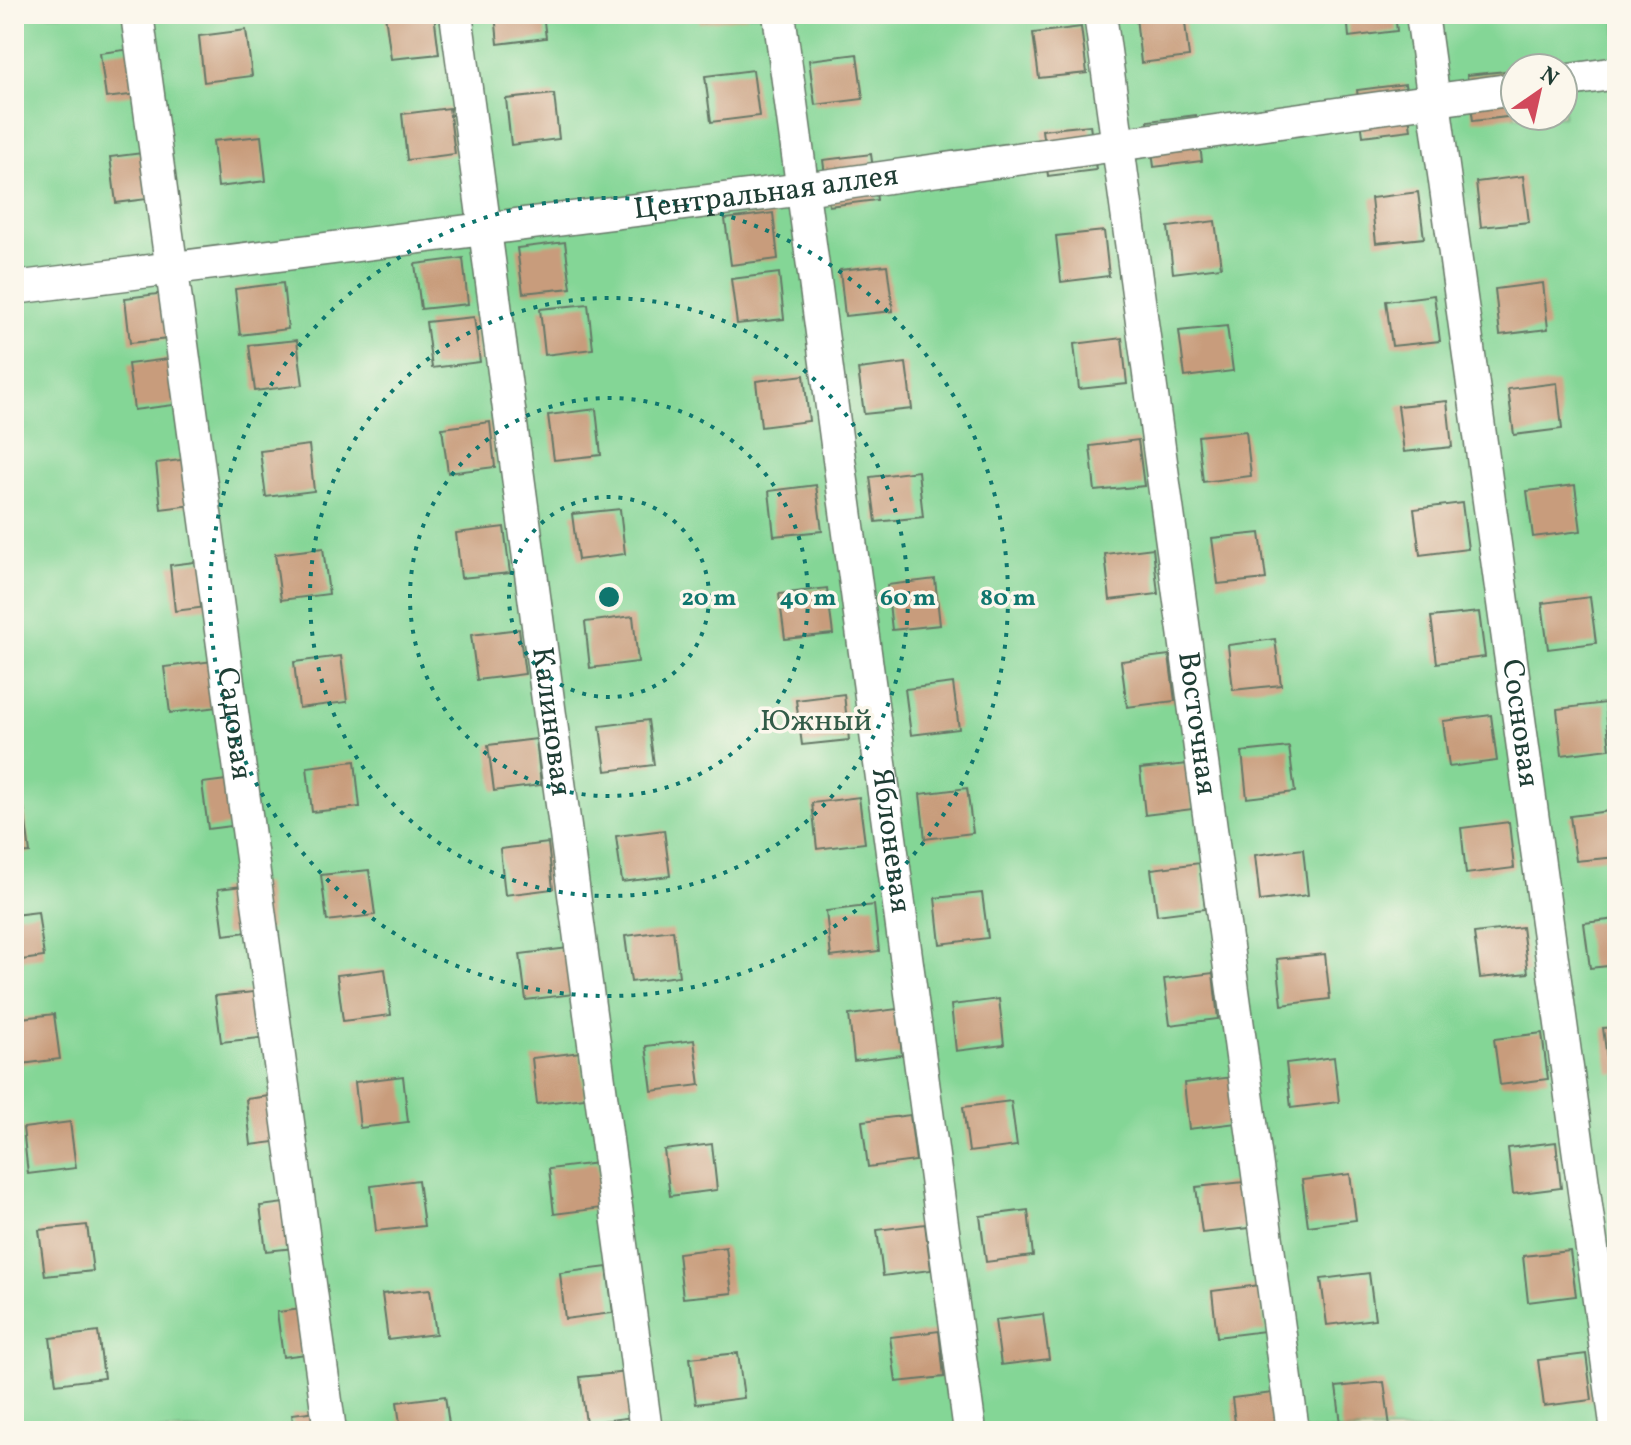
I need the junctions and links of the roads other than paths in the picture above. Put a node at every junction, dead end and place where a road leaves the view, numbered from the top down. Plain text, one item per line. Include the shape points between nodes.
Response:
1 (137, 14) edge
2 (456, 14) edge
3 (779, 14) edge
4 (1100, 14) edge
5 (1422, 14) edge
6 (1617, 73) edge
7 (1579, 79) edge
8 (1499, 92) edge
9 (1433, 102) junction
10 (1117, 145) junction
11 (803, 189) junction
12 (485, 230) junction
13 (173, 266) junction
14 (14, 288) edge
15 (330, 1431) edge
16 (646, 1431) edge
17 (970, 1431) edge
18 (1293, 1431) edge
19 (1617, 1431) edge

1 - 13 street, Садовая
2 - 12 street, Калиновая
3 - 11 street, Яблоневая
4 - 10 street, Восточная
5 - 9 street, Сосновая
6 - 7 street
8 - 9 street, Центральная аллея
9 - 10 street, Центральная аллея
9 - 19 street, Сосновая
10 - 11 street, Центральная аллея
10 - 18 street, Восточная
11 - 12 street, Центральная аллея
11 - 17 street, Яблоневая
12 - 13 street, Центральная аллея
12 - 16 street, Калиновая
13 - 14 street, Центральная аллея
13 - 15 street, Садовая

